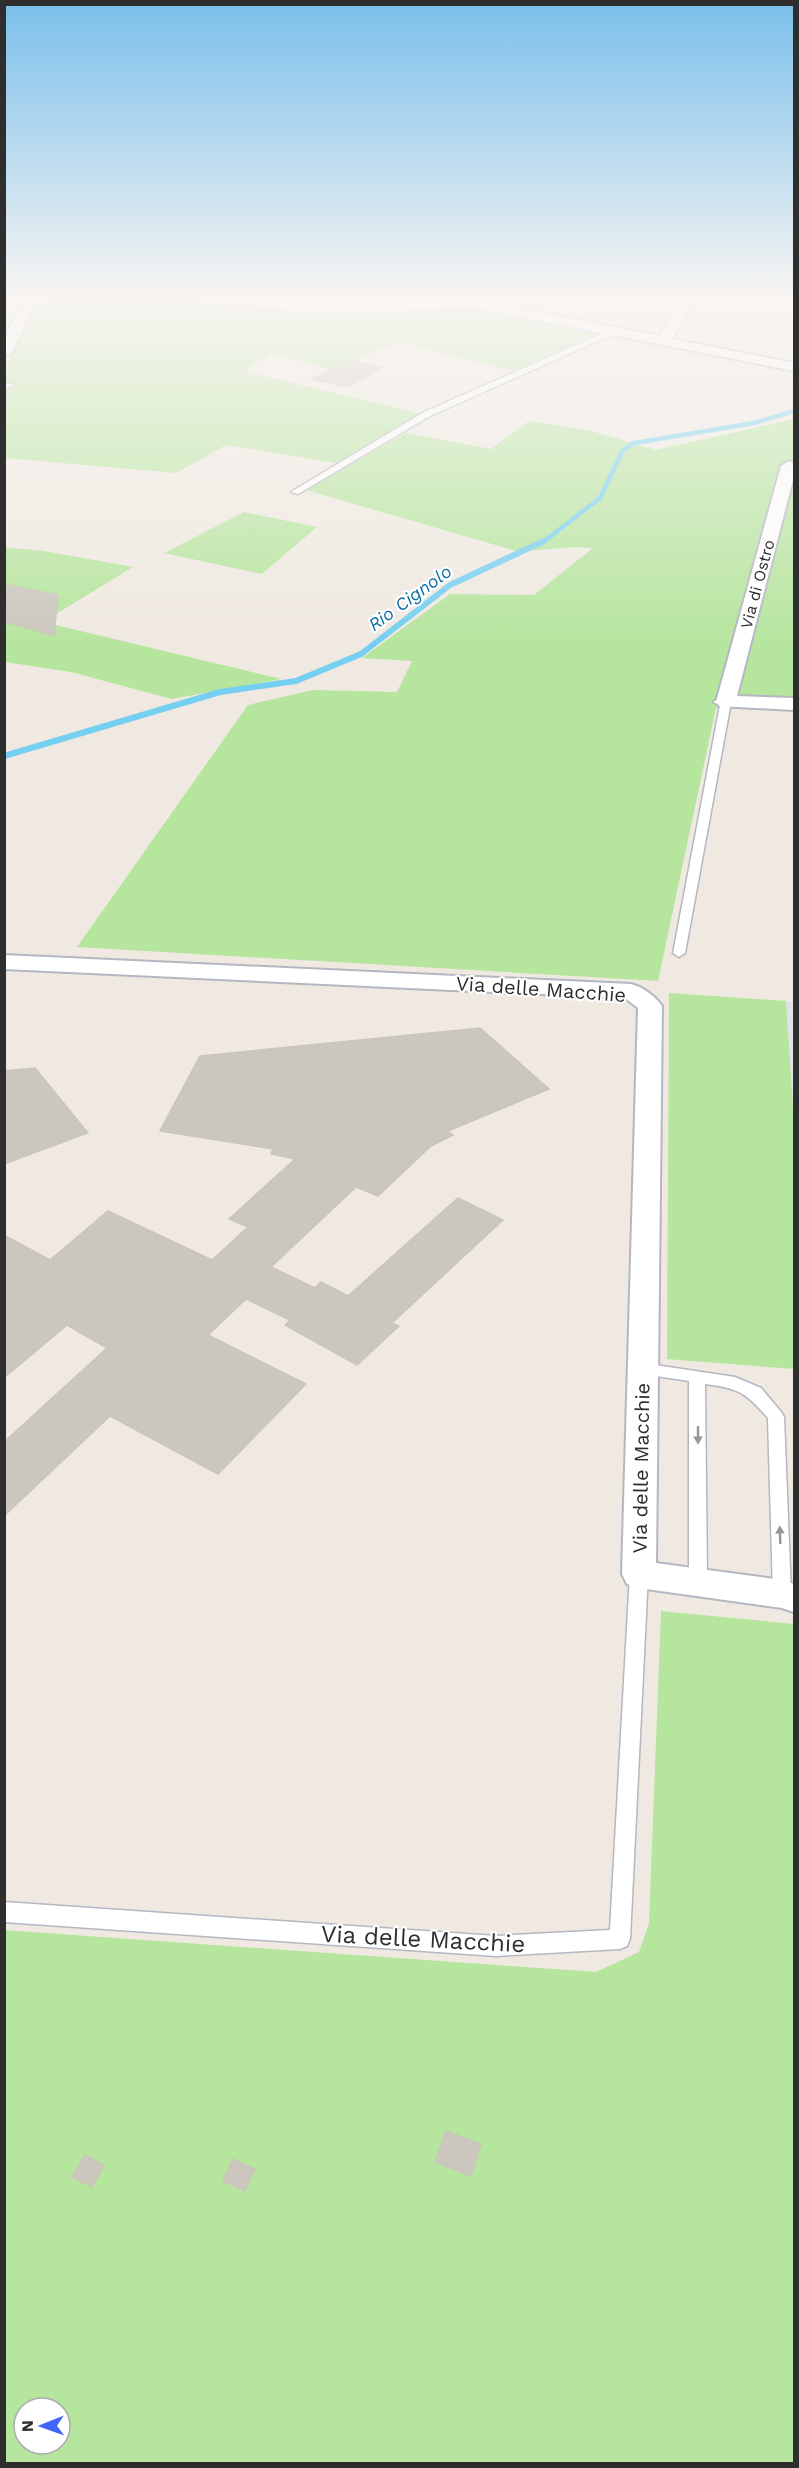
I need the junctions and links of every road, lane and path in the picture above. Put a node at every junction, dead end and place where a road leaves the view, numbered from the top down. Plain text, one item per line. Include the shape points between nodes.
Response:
1 (427, 414) edge
2 (789, 466) dead end
3 (295, 492) dead end
4 (722, 702) junction
5 (795, 704) edge
6 (678, 953) dead end
7 (4, 962) edge
8 (642, 1370) junction
9 (697, 1376) junction
10 (639, 1574) junction
11 (698, 1581) junction
12 (788, 1596) edge
13 (4, 1912) edge

1 - 3 lane
2 - 4 street, Via di Ostro
4 - 5 street
4 - 6 lane
7 - 8 street, Via delle Macchie via 631,991 650,1006
8 - 9 lane
8 - 10 street, Via delle Macchie
9 -> 11 lane
12 -> 9 lane via 776,1417 755,1392 729,1381
10 - 11 street, Via delle Macchie
10 - 13 lane, Via delle Macchie via 620,1939 496,1946
11 - 12 street, Via delle Macchie

